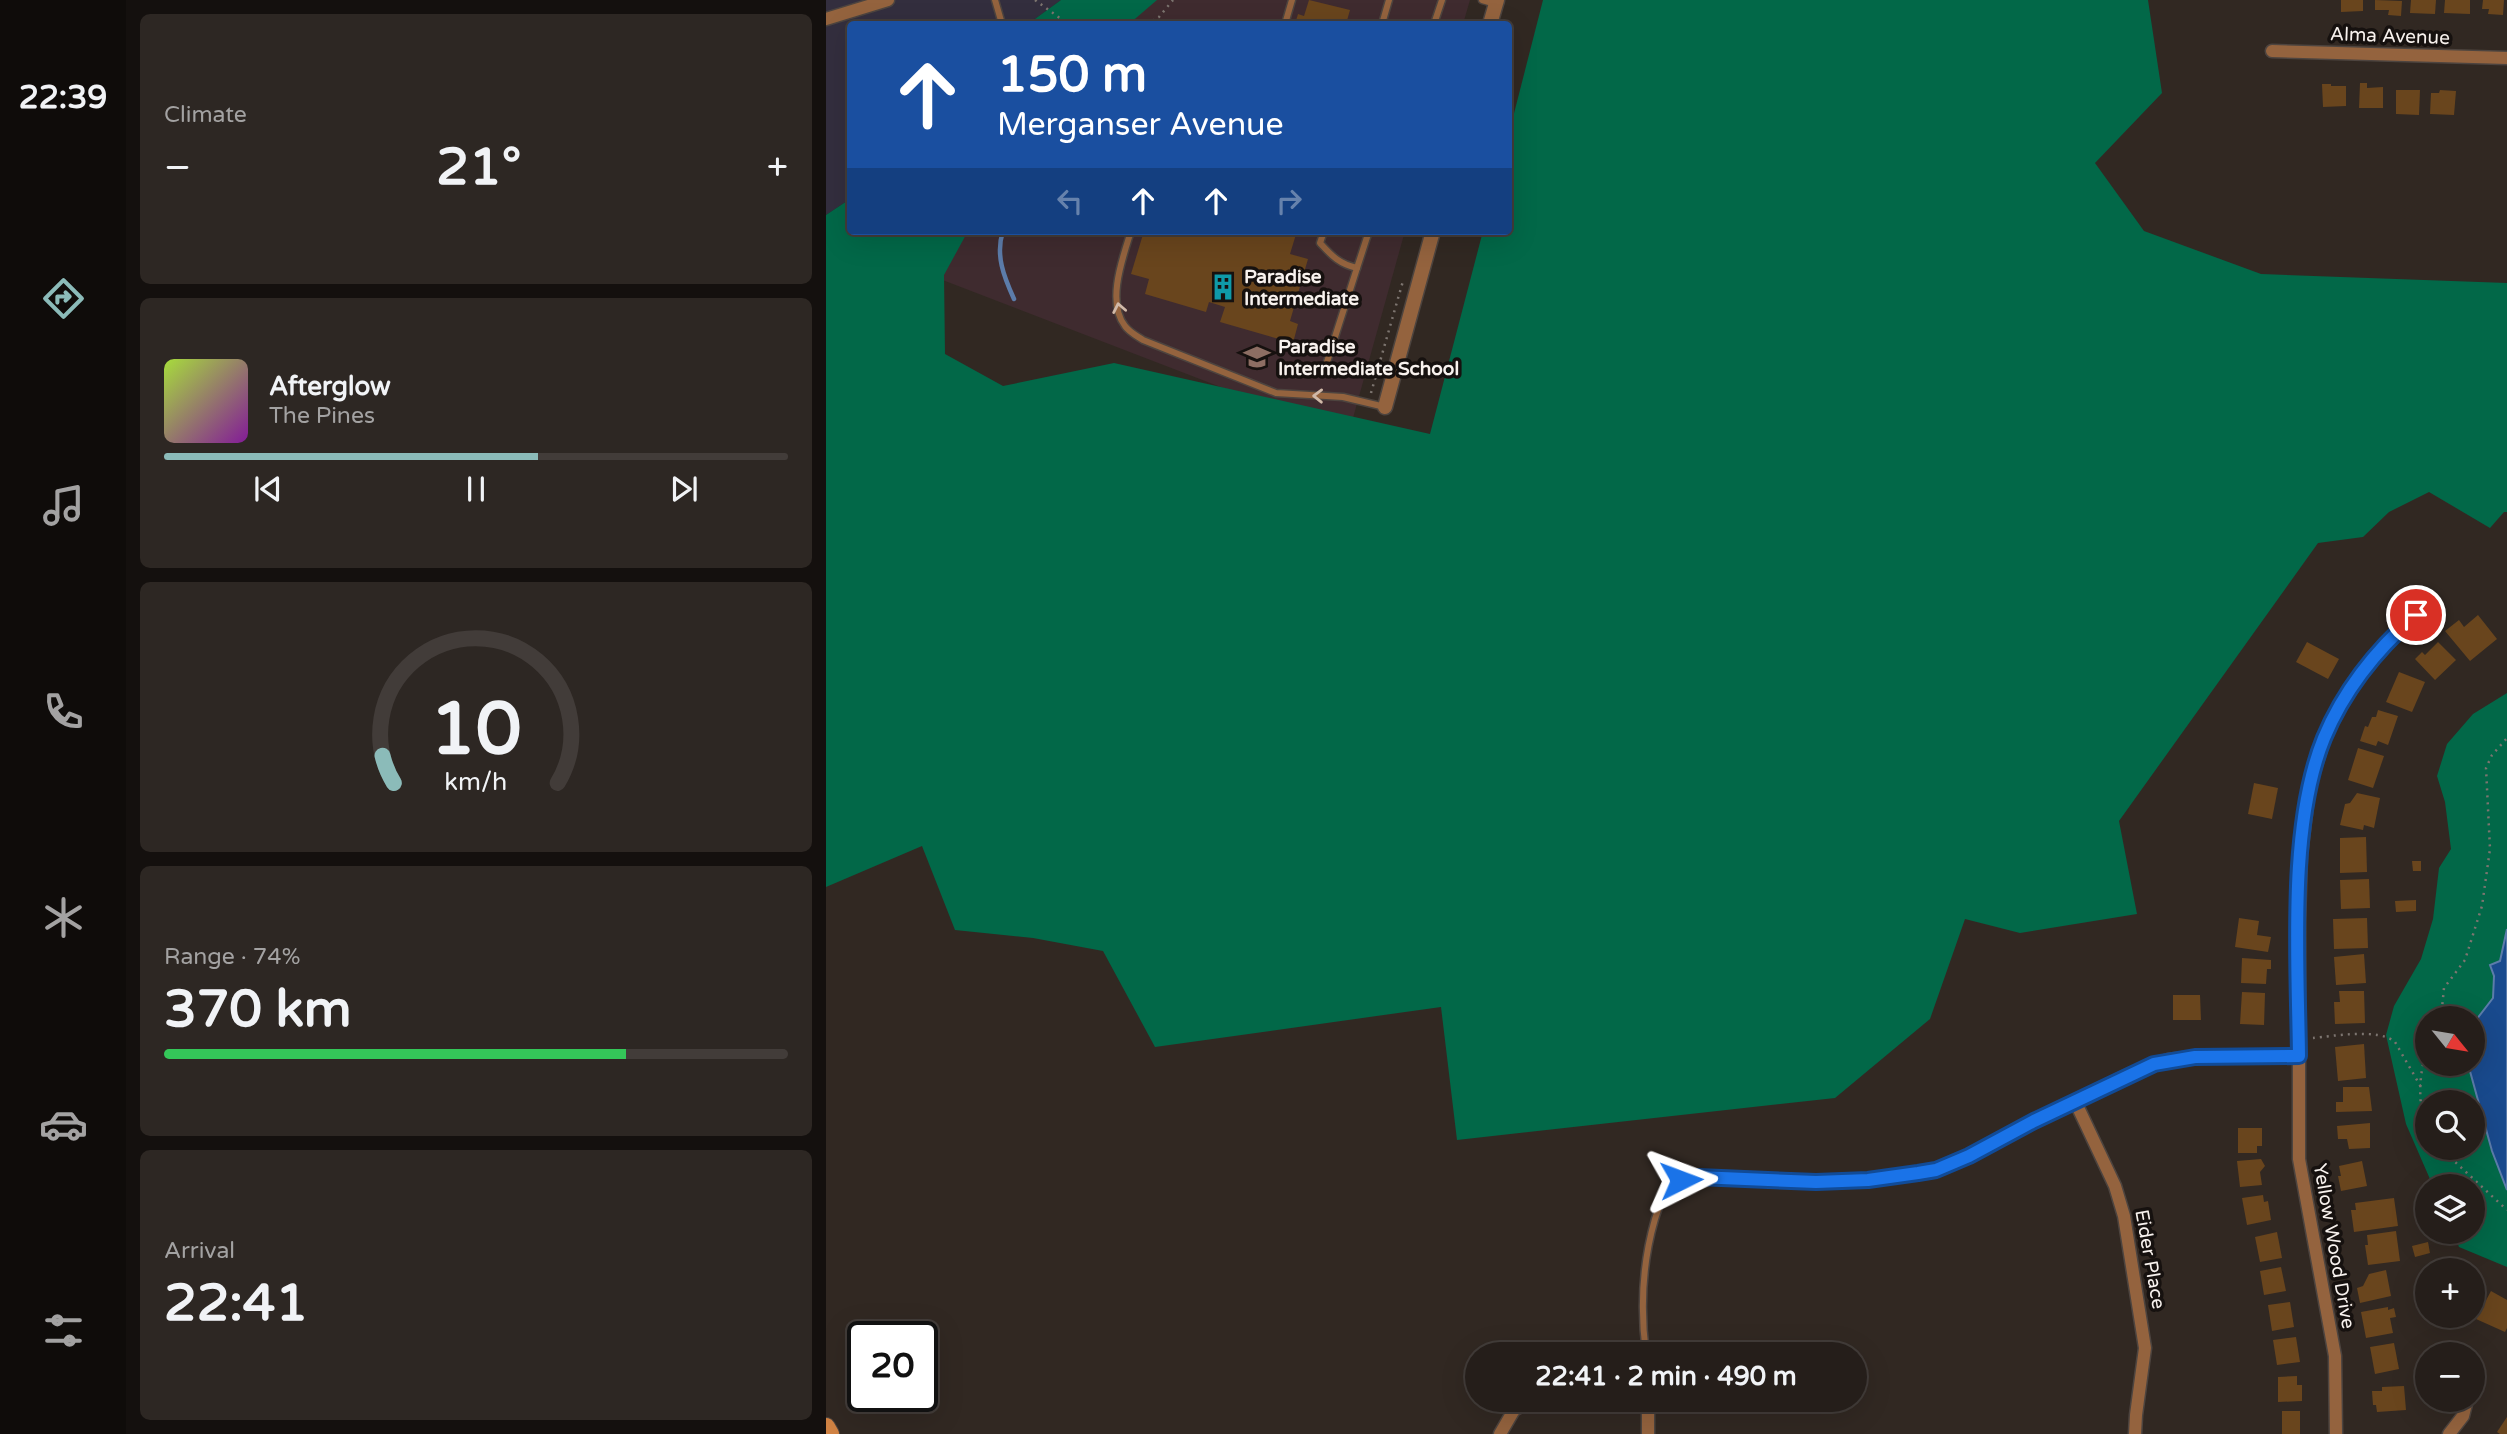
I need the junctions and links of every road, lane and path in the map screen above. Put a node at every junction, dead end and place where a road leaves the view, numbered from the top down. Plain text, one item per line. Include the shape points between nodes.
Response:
1 (888, 0) edge
2 (995, 0) edge
3 (1035, 0) edge
4 (1173, 0) edge
5 (1292, 0) edge
6 (1389, 0) edge
7 (1442, 0) edge
8 (1491, 1) edge
9 (826, 19) edge
10 (1001, 21) edge
11 (1064, 21) edge
12 (1152, 21) edge
13 (1286, 21) edge
14 (1383, 21) edge
15 (1435, 21) edge
16 (1490, 21) edge
17 (2272, 51) dead end
18 (2507, 58) edge
19 (1129, 235) edge
20 (1323, 235) edge
21 (1368, 235) edge
22 (1432, 235) edge
23 (1357, 268) junction
24 (1403, 282) dead end
25 (1327, 362) dead end
26 (1368, 403) junction
27 (1385, 407) joint
28 (2432, 605) dead end
29 (2507, 738) edge
30 (2442, 1006) edge
31 (2299, 1040) junction
32 (2299, 1056) junction
33 (2423, 1076) edge
34 (2421, 1087) junction
35 (2421, 1090) edge
36 (2075, 1101) junction
37 (2014, 1131) joint
38 (2453, 1160) edge
39 (2507, 1210) edge
40 (1644, 1342) edge
41 (1513, 1412) edge
42 (1648, 1412) edge
43 (2464, 1412) edge
44 (826, 1427) edge
45 (830, 1434) edge
46 (1500, 1434) edge
47 (1648, 1434) edge
48 (2135, 1434) edge
49 (2336, 1434) edge
50 (2448, 1434) edge

1 - 9 street
2 - 10 lane
3 - 11 path
4 - 12 path
5 - 13 lane
6 - 14 lane
7 - 15 lane
8 - 16 street
17 - 18 street, Alma Avenue
26 -> 19 lane via 1276,393 1143,340 1126,328 1120,317 1116,290
20 - 23 lane via 1320,243 1332,256
21 - 23 lane
22 - 27 street
23 - 25 lane
24 - 26 path
26 - 27 lane
28 - 31 street, Yellow Wood Drive via 2395,633 2357,679 2334,717 2316,763 2301,854
29 - 30 path via 2486,768 2490,849 2482,906 2465,960 2444,988
31 - 32 street, Yellow Wood Drive
31 - 34 path via 2389,1037
32 - 36 street via 2168,1060
32 - 49 street, Yellow Wood Drive via 2300,1170 2335,1356
33 - 34 path
34 - 35 path
36 - 37 street
36 - 48 street, Eider Place via 2124,1216 2145,1348
37 - 40 lane via 1936,1170 1900,1177 1816,1182 1681,1180 1668,1189 1650,1236 1642,1284
38 - 39 path
41 - 46 street
42 - 47 street
43 - 50 street
44 - 45 main road

